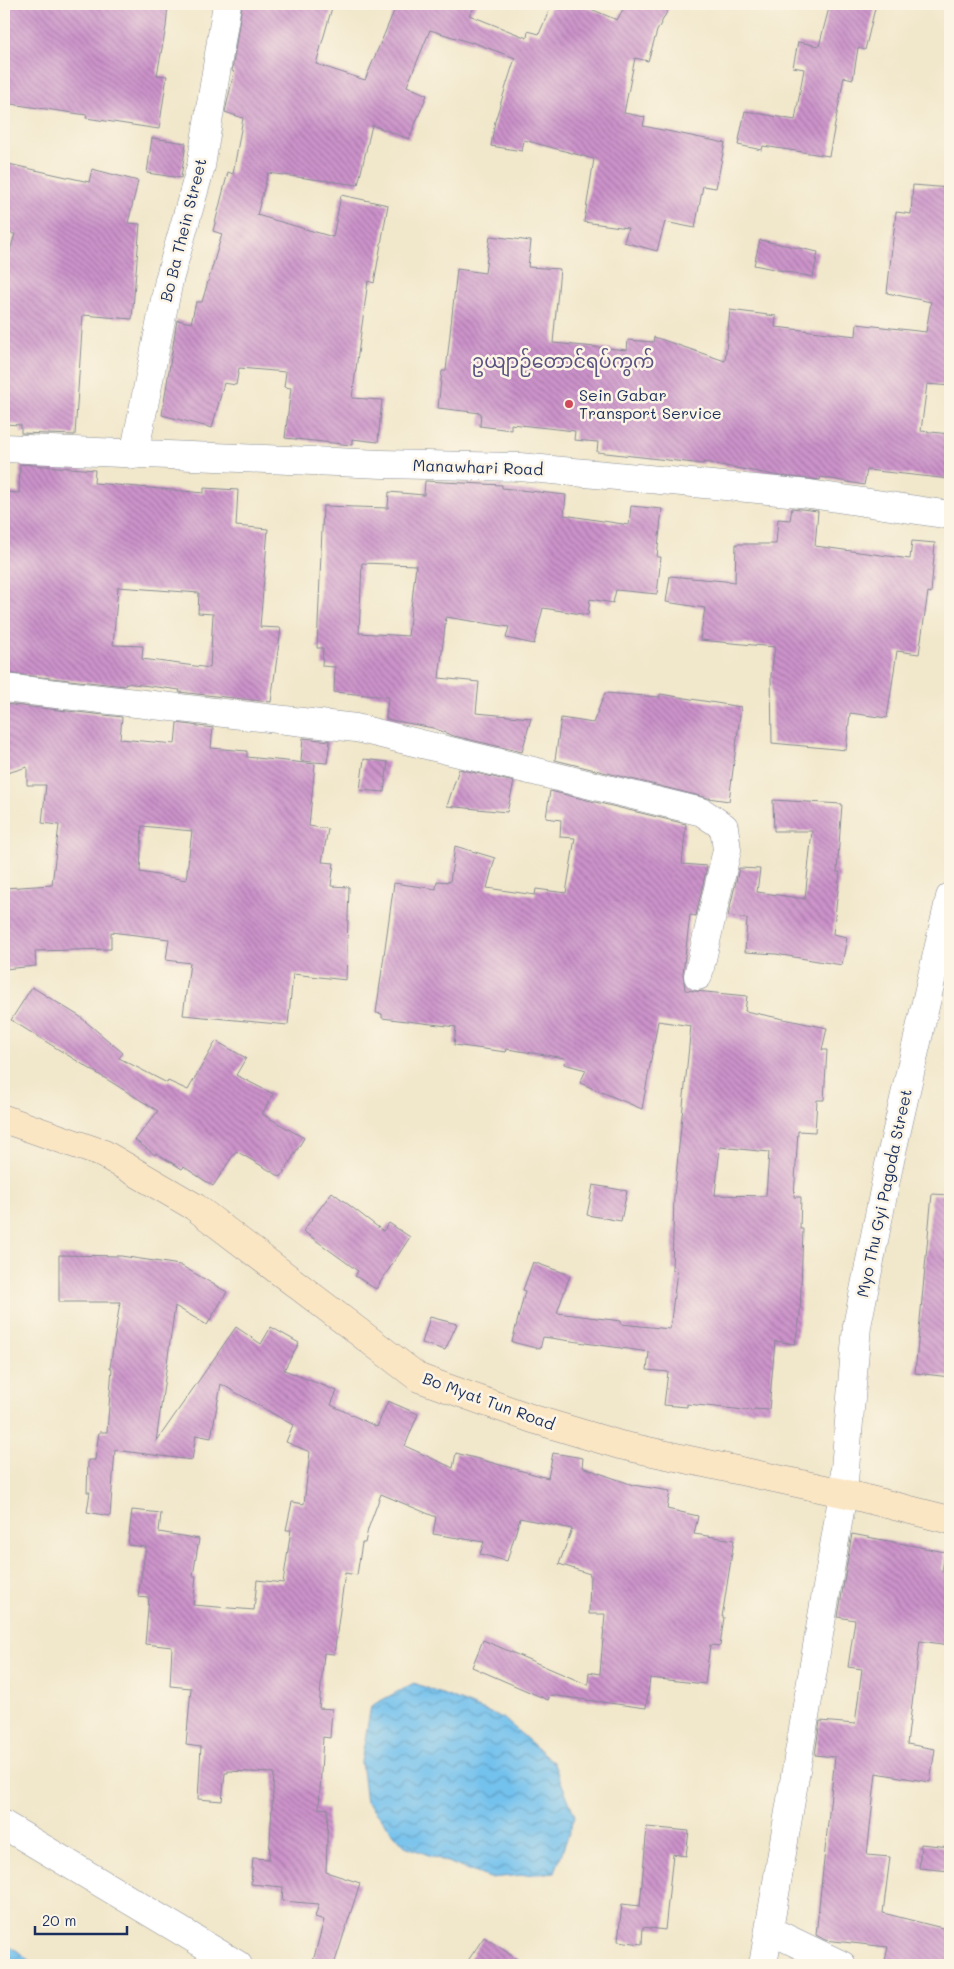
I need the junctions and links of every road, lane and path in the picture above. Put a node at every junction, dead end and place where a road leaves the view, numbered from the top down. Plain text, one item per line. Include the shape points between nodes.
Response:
1 (227, 4) edge
2 (4, 448) edge
3 (134, 455) junction
4 (950, 515) edge
5 (4, 688) edge
6 (950, 897) edge
7 (698, 976) dead end
8 (4, 1119) edge
9 (843, 1493) junction
10 (950, 1520) edge
11 (4, 1826) edge
12 (769, 1930) junction
13 (238, 1965) edge
14 (763, 1965) edge
15 (842, 1965) edge

1 - 3 street, Bo Ba Thein Street via 201,166 169,280
2 - 3 street, Manawhari Road
3 - 4 street, Manawhari Road via 520,467 810,494
5 - 7 street via 356,728 702,812 724,827 727,850
6 - 9 street, Myo Thu Gyi Pagoda Street via 889,1165 857,1326
8 - 9 main road, Bo Myat Tun Road via 104,1154 194,1207 420,1378 620,1445
9 - 10 main road, Bo Myat Tun Road
9 - 12 street, Myo Thu Gyi Pagoda Street
11 - 13 street
12 - 14 street, Myo Thu Gyi Pagoda Street
12 - 15 street

